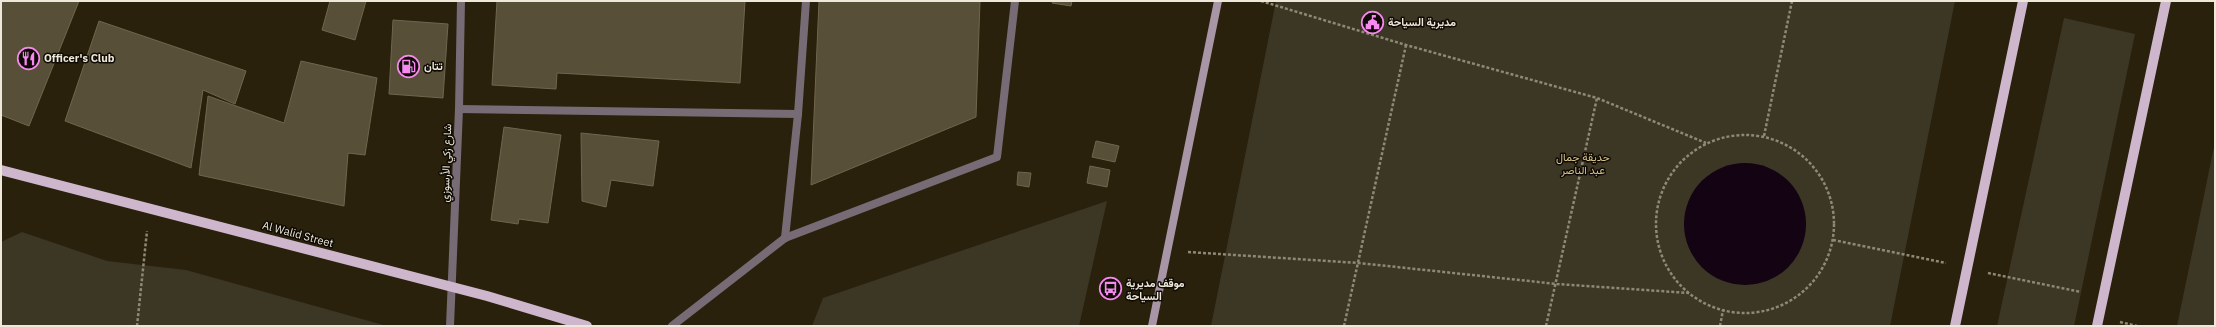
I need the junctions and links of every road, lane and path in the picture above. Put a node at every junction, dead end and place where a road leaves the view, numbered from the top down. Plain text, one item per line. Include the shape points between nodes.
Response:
1 (461, 1) edge
2 (806, 1) edge
3 (1015, 1) edge
4 (1218, 1) edge
5 (1261, 1) edge
6 (1792, 1) edge
7 (2023, 1) edge
8 (2166, 1) edge
9 (1406, 46) junction
10 (1597, 98) junction
11 (459, 108) junction
12 (798, 114) junction
13 (1764, 136) junction
14 (1706, 144) junction
15 (1, 170) edge
16 (150, 208) junction
17 (785, 238) junction
18 (1833, 240) junction
19 (1167, 251) junction
20 (1359, 263) junction
21 (1966, 268) junction
22 (1556, 284) junction
23 (453, 287) junction
24 (1690, 293) junction
25 (2103, 296) junction
26 (1723, 310) junction
27 (137, 326) edge
28 (450, 326) edge
29 (587, 326) edge
30 (672, 326) edge
31 (1152, 326) edge
32 (1344, 326) edge
33 (1546, 326) edge
34 (1720, 326) edge
35 (1955, 326) edge
36 (2097, 326) edge

1 - 11 street, شارع زكي الأرسوزي
2 - 12 street
3 - 17 street via 997,157
4 - 19 main road
5 - 9 path
6 - 13 path
7 - 21 main road
8 - 25 main road
9 - 10 path
9 - 20 path
10 - 14 path
10 - 22 path
11 - 12 street
11 - 23 street, شارع زكي الأرسوزي
12 - 17 street
13 - 14 path via 1744,134
13 - 18 path via 1789,146 1811,163 1826,186 1834,212
14 - 24 path via 1685,158 1673,173 1659,202 1657,227 1661,252 1673,275
15 - 16 main road, Al Walid Street
16 - 23 main road, Al Walid Street
16 - 27 path
17 - 30 street
18 - 21 path
18 - 26 path via 1825,263 1811,284 1793,299 1771,309 1753,312
19 - 20 path
19 - 31 main road
20 - 22 path
20 - 32 path
21 - 25 path
21 - 35 main road
22 - 24 path
22 - 33 path
23 - 28 street, شارع زكي الأرسوزي
23 - 29 main road, Al Walid Street
24 - 26 path via 1706,304
25 - 36 main road
26 - 34 path

